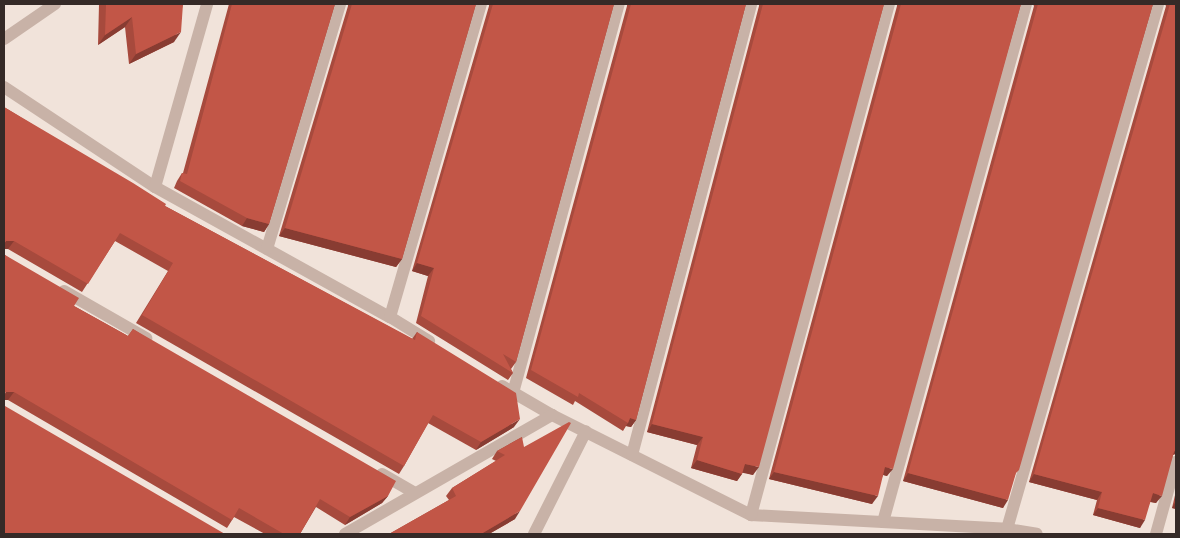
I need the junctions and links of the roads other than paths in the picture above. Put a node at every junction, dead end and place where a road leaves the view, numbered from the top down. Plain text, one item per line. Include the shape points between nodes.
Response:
1 (55, 4) edge
2 (207, 4) edge
3 (340, 4) edge
4 (481, 4) edge
5 (619, 4) edge
6 (751, 4) edge
7 (889, 4) edge
8 (1026, 4) edge
9 (1158, 4) edge
10 (4, 39) edge
11 (4, 87) edge
12 (155, 187) junction
13 (268, 249) junction
14 (55, 286) edge
15 (390, 317) junction
16 (157, 344) edge
17 (439, 347) edge
18 (489, 378) edge
19 (513, 393) junction
20 (552, 415) junction
21 (586, 431) junction
22 (632, 455) junction
23 (1176, 462) edge
24 (374, 469) edge
25 (415, 493) junction
26 (750, 515) junction
27 (883, 522) junction
28 (1007, 529) junction
29 (345, 534) edge
30 (534, 534) edge
31 (1037, 534) edge
32 (1156, 534) edge

1 - 10 street
2 - 12 street
3 - 13 street
4 - 15 street
5 - 19 street
6 - 22 street
7 - 26 street
8 - 27 street
9 - 28 street
11 - 12 street
12 - 13 street
13 - 15 street
14 - 16 street
15 - 17 street
18 - 19 street
19 - 20 street
20 - 21 street
20 - 25 street
21 - 22 street
21 - 30 street
22 - 26 street
23 - 32 street
24 - 25 street
25 - 29 street
26 - 27 street
27 - 28 street
28 - 31 street

